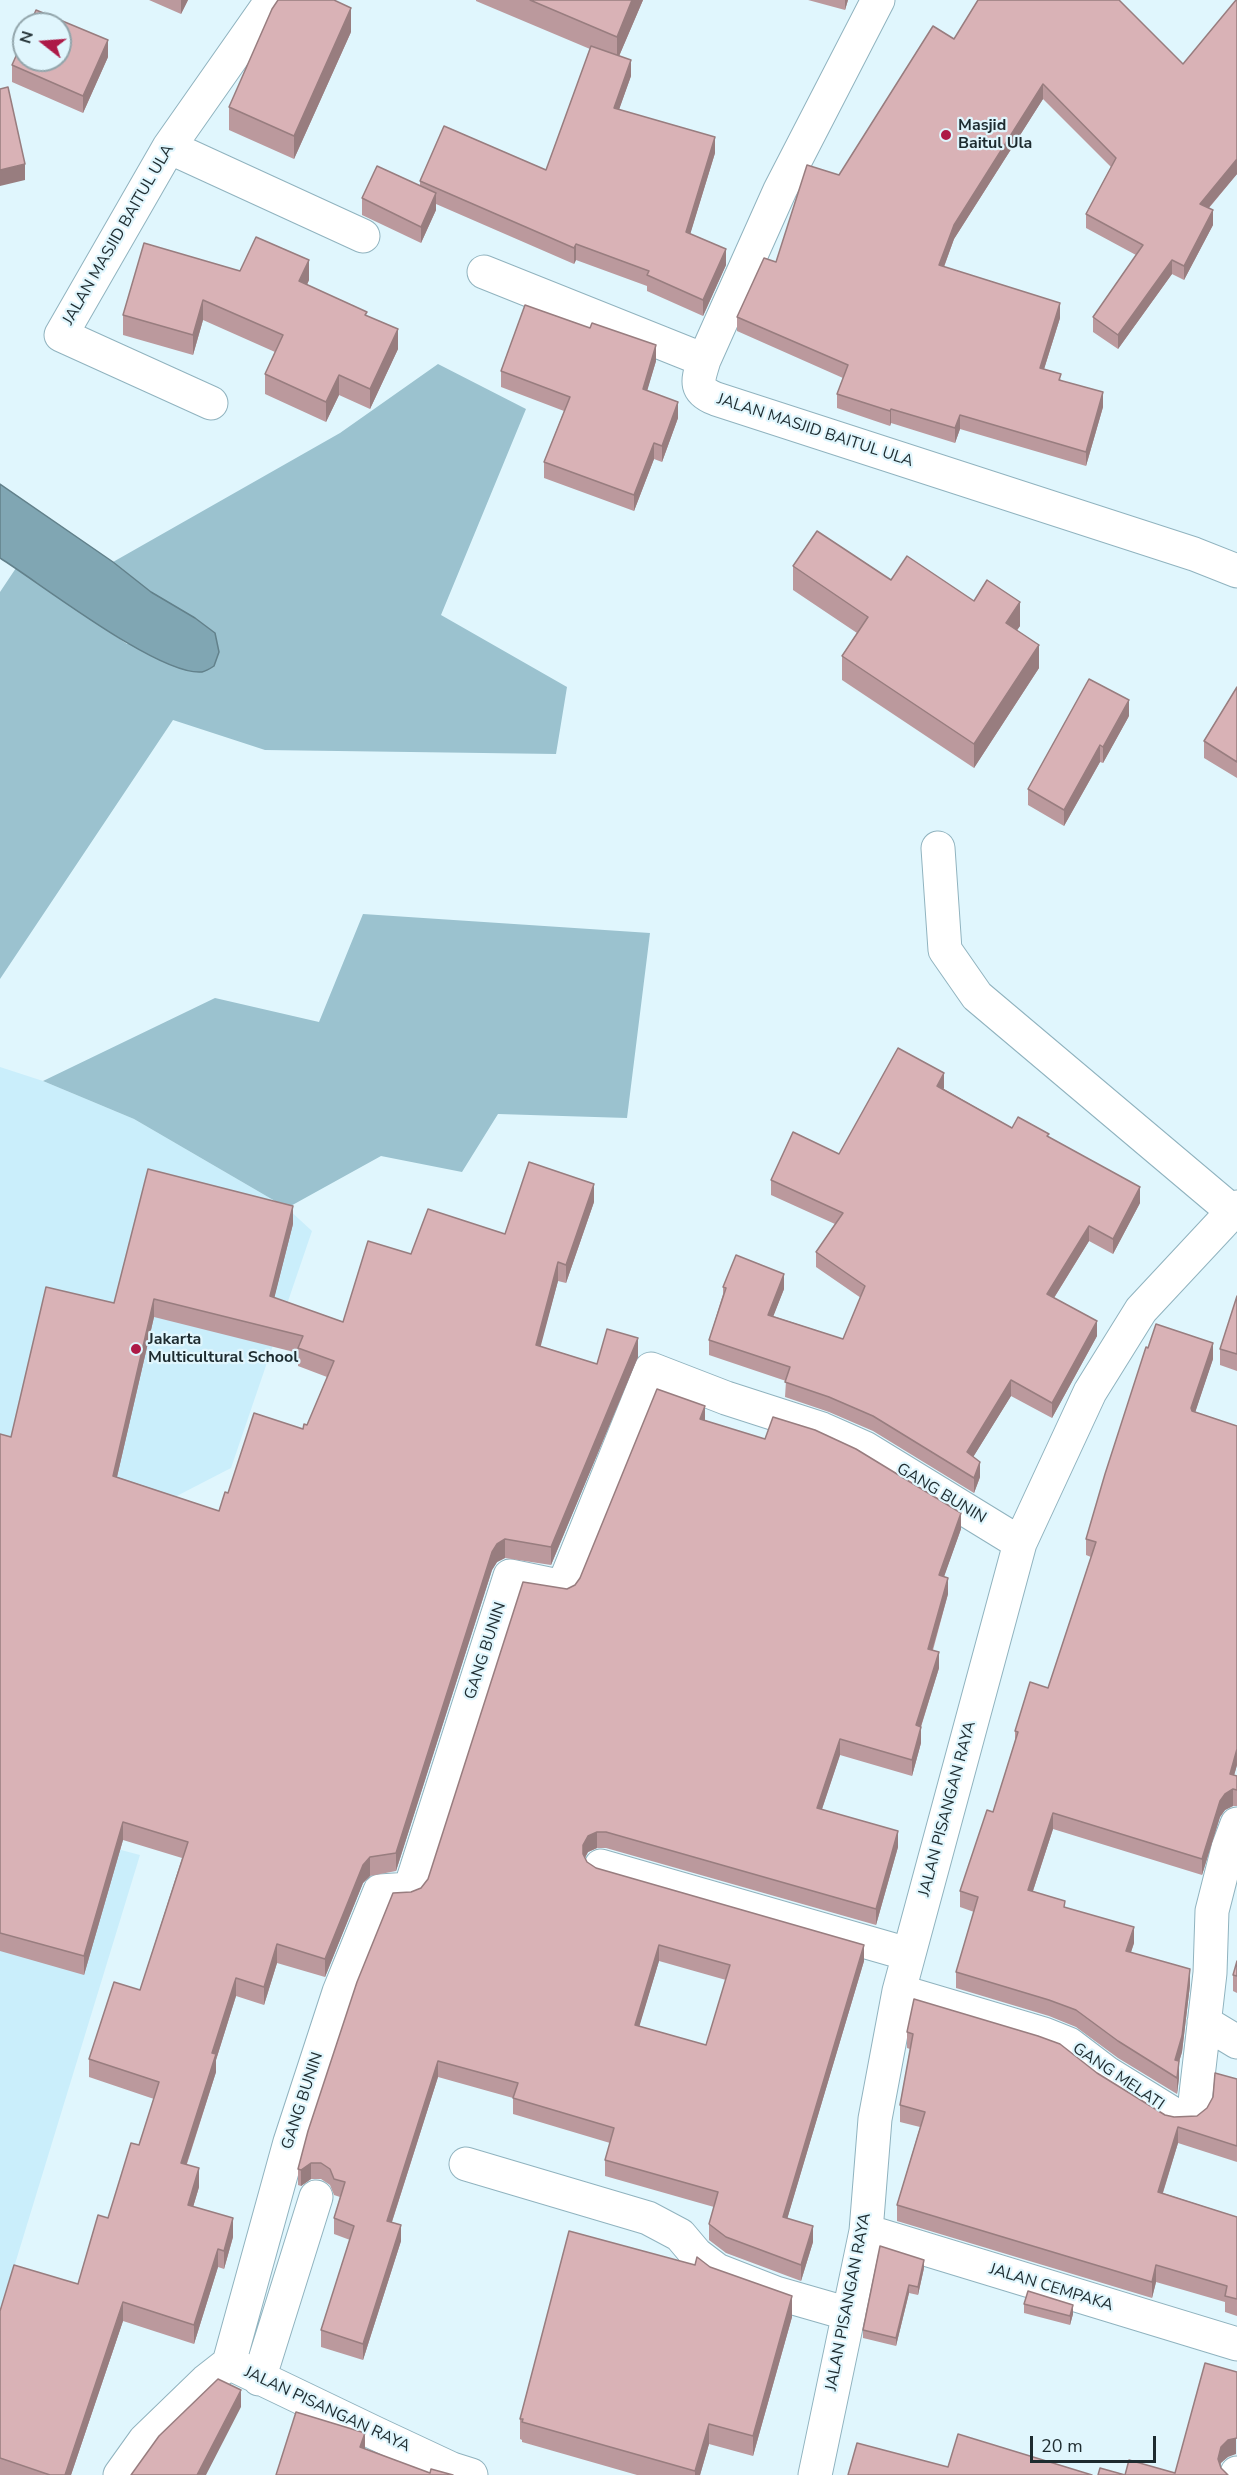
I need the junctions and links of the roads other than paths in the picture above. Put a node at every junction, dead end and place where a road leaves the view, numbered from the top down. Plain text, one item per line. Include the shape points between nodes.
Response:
1 (272, 0) edge
2 (878, 0) edge
3 (169, 147) junction
4 (363, 236) dead end
5 (484, 272) dead end
6 (704, 360) junction
7 (211, 403) dead end
8 (1237, 571) edge
9 (938, 848) dead end
10 (1234, 1209) edge
11 (1020, 1543) junction
12 (1237, 1824) edge
13 (601, 1866) dead end
14 (908, 1954) junction
15 (899, 1991) junction
16 (1204, 2022) junction
17 (1237, 2042) edge
18 (466, 2164) dead end
19 (316, 2197) dead end
20 (866, 2231) junction
21 (849, 2314) junction
22 (1237, 2344) edge
23 (229, 2363) junction
24 (259, 2379) junction
25 (120, 2475) edge
26 (471, 2475) edge
27 (815, 2475) edge

1 - 3 street, JALAN MASJID BAITUL ULA
2 - 6 street, JALAN MASJID BAITUL ULA via 780,190
3 - 4 street
3 - 7 street, JALAN MASJID BAITUL ULA via 61,335
5 - 6 street
6 - 8 street, JALAN MASJID BAITUL ULA via 698,382 704,394
9 - 10 street via 945,950 976,996
10 - 11 street, JALAN PISANGAN RAYA via 1141,1310 1112,1355 1090,1392
11 - 14 street, JALAN PISANGAN RAYA
11 - 23 street, GANG BUNIN via 865,1448 651,1369 563,1587 510,1576 410,1889 380,1891 339,1992 290,2142
12 - 16 street, GANG MELATI via 1212,1911
13 - 14 street
14 - 15 street, JALAN PISANGAN RAYA
15 - 16 street, GANG MELATI via 1069,2044 1107,2073 1180,2117 1194,2111
15 - 20 street, JALAN PISANGAN RAYA via 875,2119
16 - 17 street
18 - 21 street via 648,2218 680,2235 717,2270 776,2293
19 - 24 street
20 - 21 street, JALAN PISANGAN RAYA
20 - 22 street, JALAN CEMPAKA
21 - 27 street, JALAN PISANGAN RAYA
23 - 24 street, JALAN PISANGAN RAYA
23 - 25 street, JALAN PISANGAN RAYA via 145,2440
24 - 26 street, JALAN PISANGAN RAYA

